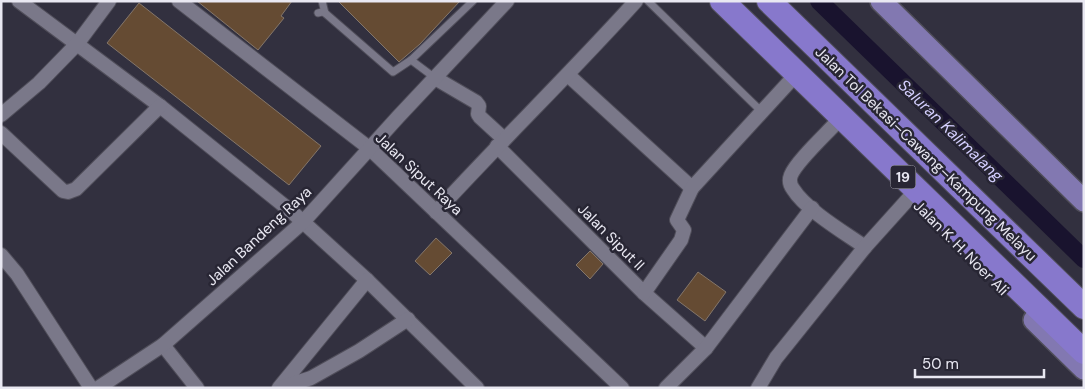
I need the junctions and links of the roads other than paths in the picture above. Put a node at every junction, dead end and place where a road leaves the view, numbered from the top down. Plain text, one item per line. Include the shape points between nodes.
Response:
1 (19, 1) edge
2 (109, 1) edge
3 (179, 1) edge
4 (322, 1) edge
5 (473, 1) edge
6 (507, 1) edge
7 (636, 1) edge
8 (648, 1) edge
9 (711, 1) edge
10 (722, 1) edge
11 (769, 1) edge
12 (881, 1) edge
13 (77, 44) junction
14 (411, 60) junction
15 (568, 74) junction
16 (435, 78) junction
17 (791, 80) junction
18 (160, 106) junction
19 (762, 112) junction
20 (1, 115) edge
21 (836, 123) junction
22 (1, 133) edge
23 (500, 142) junction
24 (369, 148) junction
25 (692, 188) junction
26 (910, 197) junction
27 (1084, 201) edge
28 (815, 211) junction
29 (436, 212) junction
30 (303, 222) junction
31 (865, 247) junction
32 (1, 256) edge
33 (368, 280) junction
34 (644, 292) junction
35 (1084, 307) edge
36 (408, 319) junction
37 (163, 345) junction
38 (706, 348) junction
39 (1084, 352) edge
40 (1084, 369) edge
41 (760, 383) edge
42 (471, 386) edge
43 (91, 388) edge
44 (98, 388) edge
45 (197, 388) edge
46 (279, 388) edge
47 (622, 388) edge
48 (666, 388) edge
49 (746, 388) edge

1 - 13 street
2 - 13 street
3 - 24 street, Jalan Siput Raya
4 - 14 lane via 322,13 392,72
5 - 14 lane
6 - 16 street, Jalan Bandeng Raya
7 - 15 street
8 - 19 lane
9 - 17 main road, Jalan K. H. Noer Ali
10 - 39 highway, 19
11 - 35 highway, Jalan Tol Bekasi–Cawang–Kampung Melayu / 19
12 - 27 main road
13 - 18 street
13 - 20 street via 39,83
14 - 16 lane
15 - 23 street
15 - 25 street
16 - 23 street, Jalan Siput II via 476,102 480,118
16 - 24 street, Jalan Bandeng Raya
17 - 19 street
17 - 21 main road, Jalan K. H. Noer Ali
18 - 22 street via 76,189 68,192
18 - 30 street
19 - 25 street
21 - 26 main road, Jalan K. H. Noer Ali
21 - 28 street via 790,177 794,192
23 - 29 street
23 - 34 street, Jalan Siput II
24 - 29 street, Jalan Siput Raya
24 - 30 street, Jalan Bandeng Raya
25 - 34 street via 678,220 684,230 681,240
26 - 31 street
26 - 40 main road, Jalan K. H. Noer Ali
28 - 31 street
28 - 38 street
29 - 47 street, Jalan Siput Raya
30 - 33 street
30 - 37 street, Jalan Bandeng Raya
31 - 41 street via 776,358
32 - 43 street via 17,274
33 - 36 street
33 - 46 street
34 - 38 street, Jalan Siput II
36 - 42 street
36 - 46 street via 318,374
37 - 44 street, Jalan Bandeng Raya
37 - 45 street
38 - 48 street
41 - 49 street

